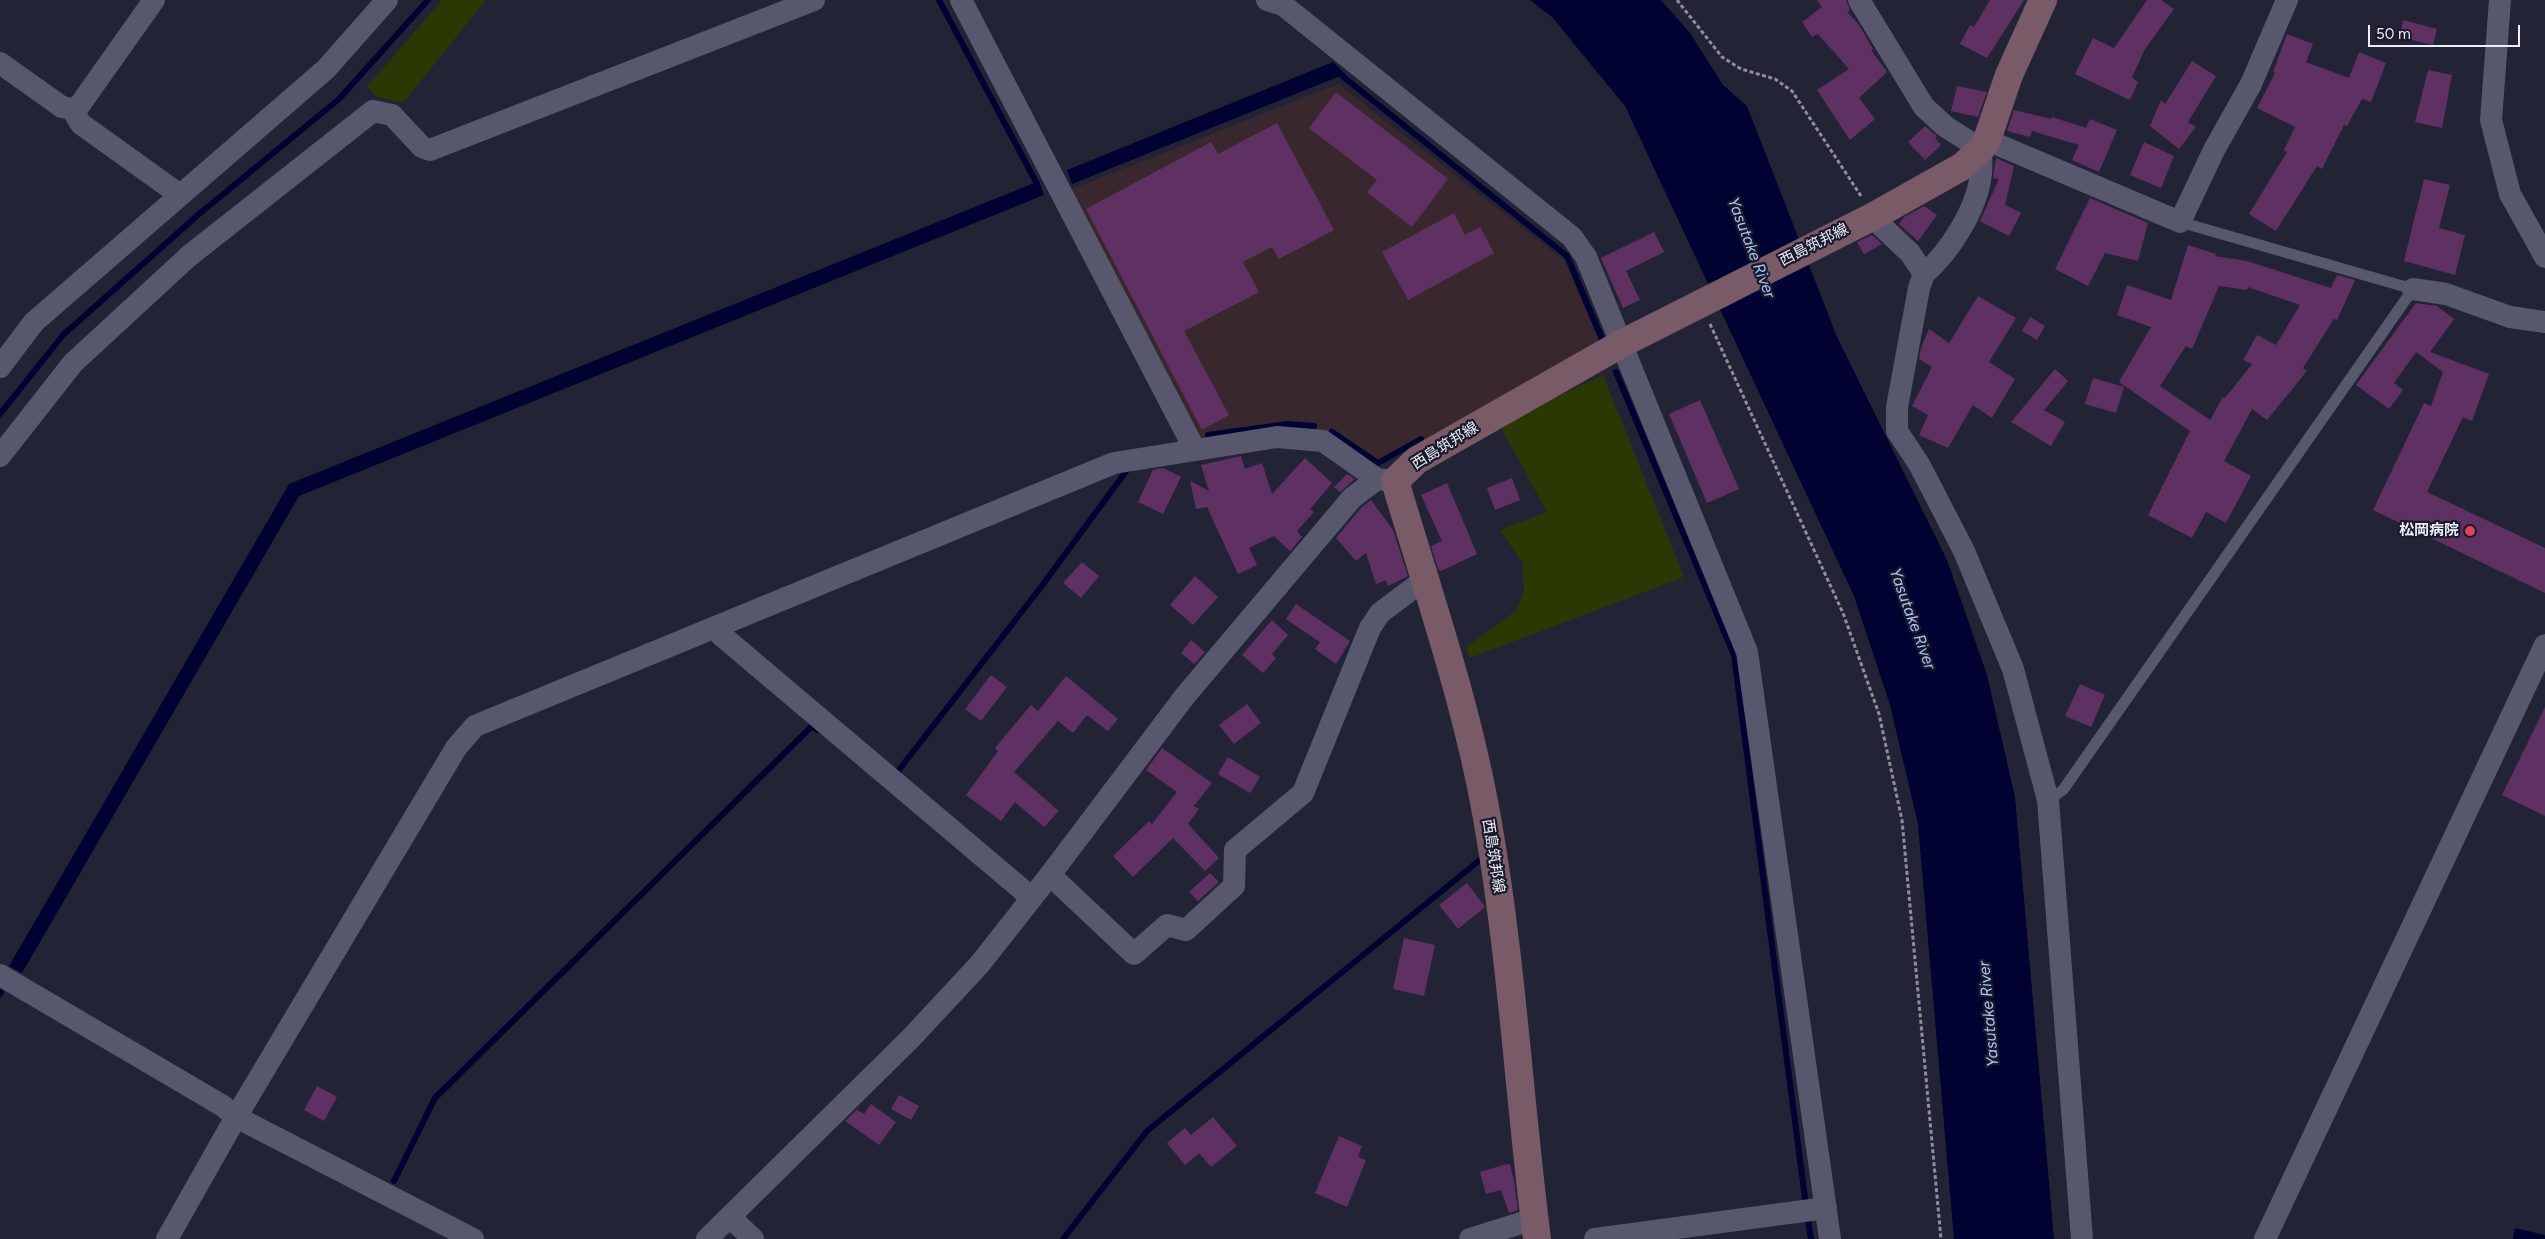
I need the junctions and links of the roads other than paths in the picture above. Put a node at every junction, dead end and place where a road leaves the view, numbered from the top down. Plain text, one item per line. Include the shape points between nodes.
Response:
1 (154, 0) edge
2 (387, 0) edge
3 (814, 0) edge
4 (961, 0) edge
5 (1267, 0) edge
6 (1859, 0) edge
7 (2043, 0) edge
8 (2287, 0) edge
9 (2500, 0) edge
10 (0, 63) edge
11 (72, 109) junction
12 (1984, 144) junction
13 (180, 195) junction
14 (1872, 216) junction
15 (2180, 222) junction
16 (2545, 257) edge
17 (1924, 274) junction
18 (2414, 289) junction
19 (2545, 322) edge
20 (1621, 344) junction
21 (0, 367) edge
22 (1195, 450) junction
23 (0, 456) edge
24 (1386, 480) junction
25 (1424, 580) junction
26 (718, 626) junction
27 (2545, 645) edge
28 (2048, 800) junction
29 (1050, 875) junction
30 (1032, 898) junction
31 (0, 975) edge
32 (236, 1117) junction
33 (1826, 1208) junction
34 (730, 1217) junction
35 (1535, 1229) edge
36 (167, 1239) edge
37 (473, 1239) edge
38 (707, 1239) edge
39 (753, 1239) edge
40 (1470, 1239) edge
41 (1595, 1239) edge
42 (1830, 1239) edge
43 (2082, 1239) edge
44 (2264, 1239) edge

1 - 11 street via 79,106
2 - 13 street via 326,69
3 - 23 street via 430,150 422,147 392,115 373,111 189,256 80,356
4 - 22 street
5 - 20 street via 1283,5 1572,238 1586,257
6 - 12 street via 1924,107 1946,127
7 - 12 main road, 西島筑邦線 via 2009,76
8 - 15 street via 2251,84 2214,150
9 - 16 street via 2491,120 2510,194
10 - 11 street via 62,107
11 - 13 street via 81,124
12 - 14 main road, 西島筑邦線 via 1963,166
12 - 15 street
12 - 17 street via 1981,174 1966,220 1940,260
13 - 21 street via 34,322
14 - 17 street via 1910,253
14 - 20 main road, 西島筑邦線
15 - 18 lane
17 - 28 street via 1918,288 1897,408 1898,431 1964,551 2009,660
18 - 19 street via 2446,294 2510,317
18 - 28 lane via 2062,790
20 - 24 main road, 西島筑邦線
20 - 33 street via 1747,652
22 - 24 street via 1278,437 1323,441
22 - 26 street via 1114,463
24 - 25 main road, 西島筑邦線
24 - 29 street via 1352,498 1185,696
25 - 29 street via 1380,613 1370,628 1303,793 1235,850 1234,886 1186,930 1167,926 1134,954
25 - 35 main road, 西島筑邦線 via 1460,702 1487,816 1505,927
26 - 30 street via 721,635
26 - 32 street via 475,726 456,748
27 - 44 street
28 - 43 street
29 - 30 street
30 - 34 street via 979,965 910,1038
31 - 32 street via 223,1106
32 - 36 street
32 - 37 street
33 - 41 street
33 - 42 street
34 - 38 street
34 - 39 street
35 - 40 street

